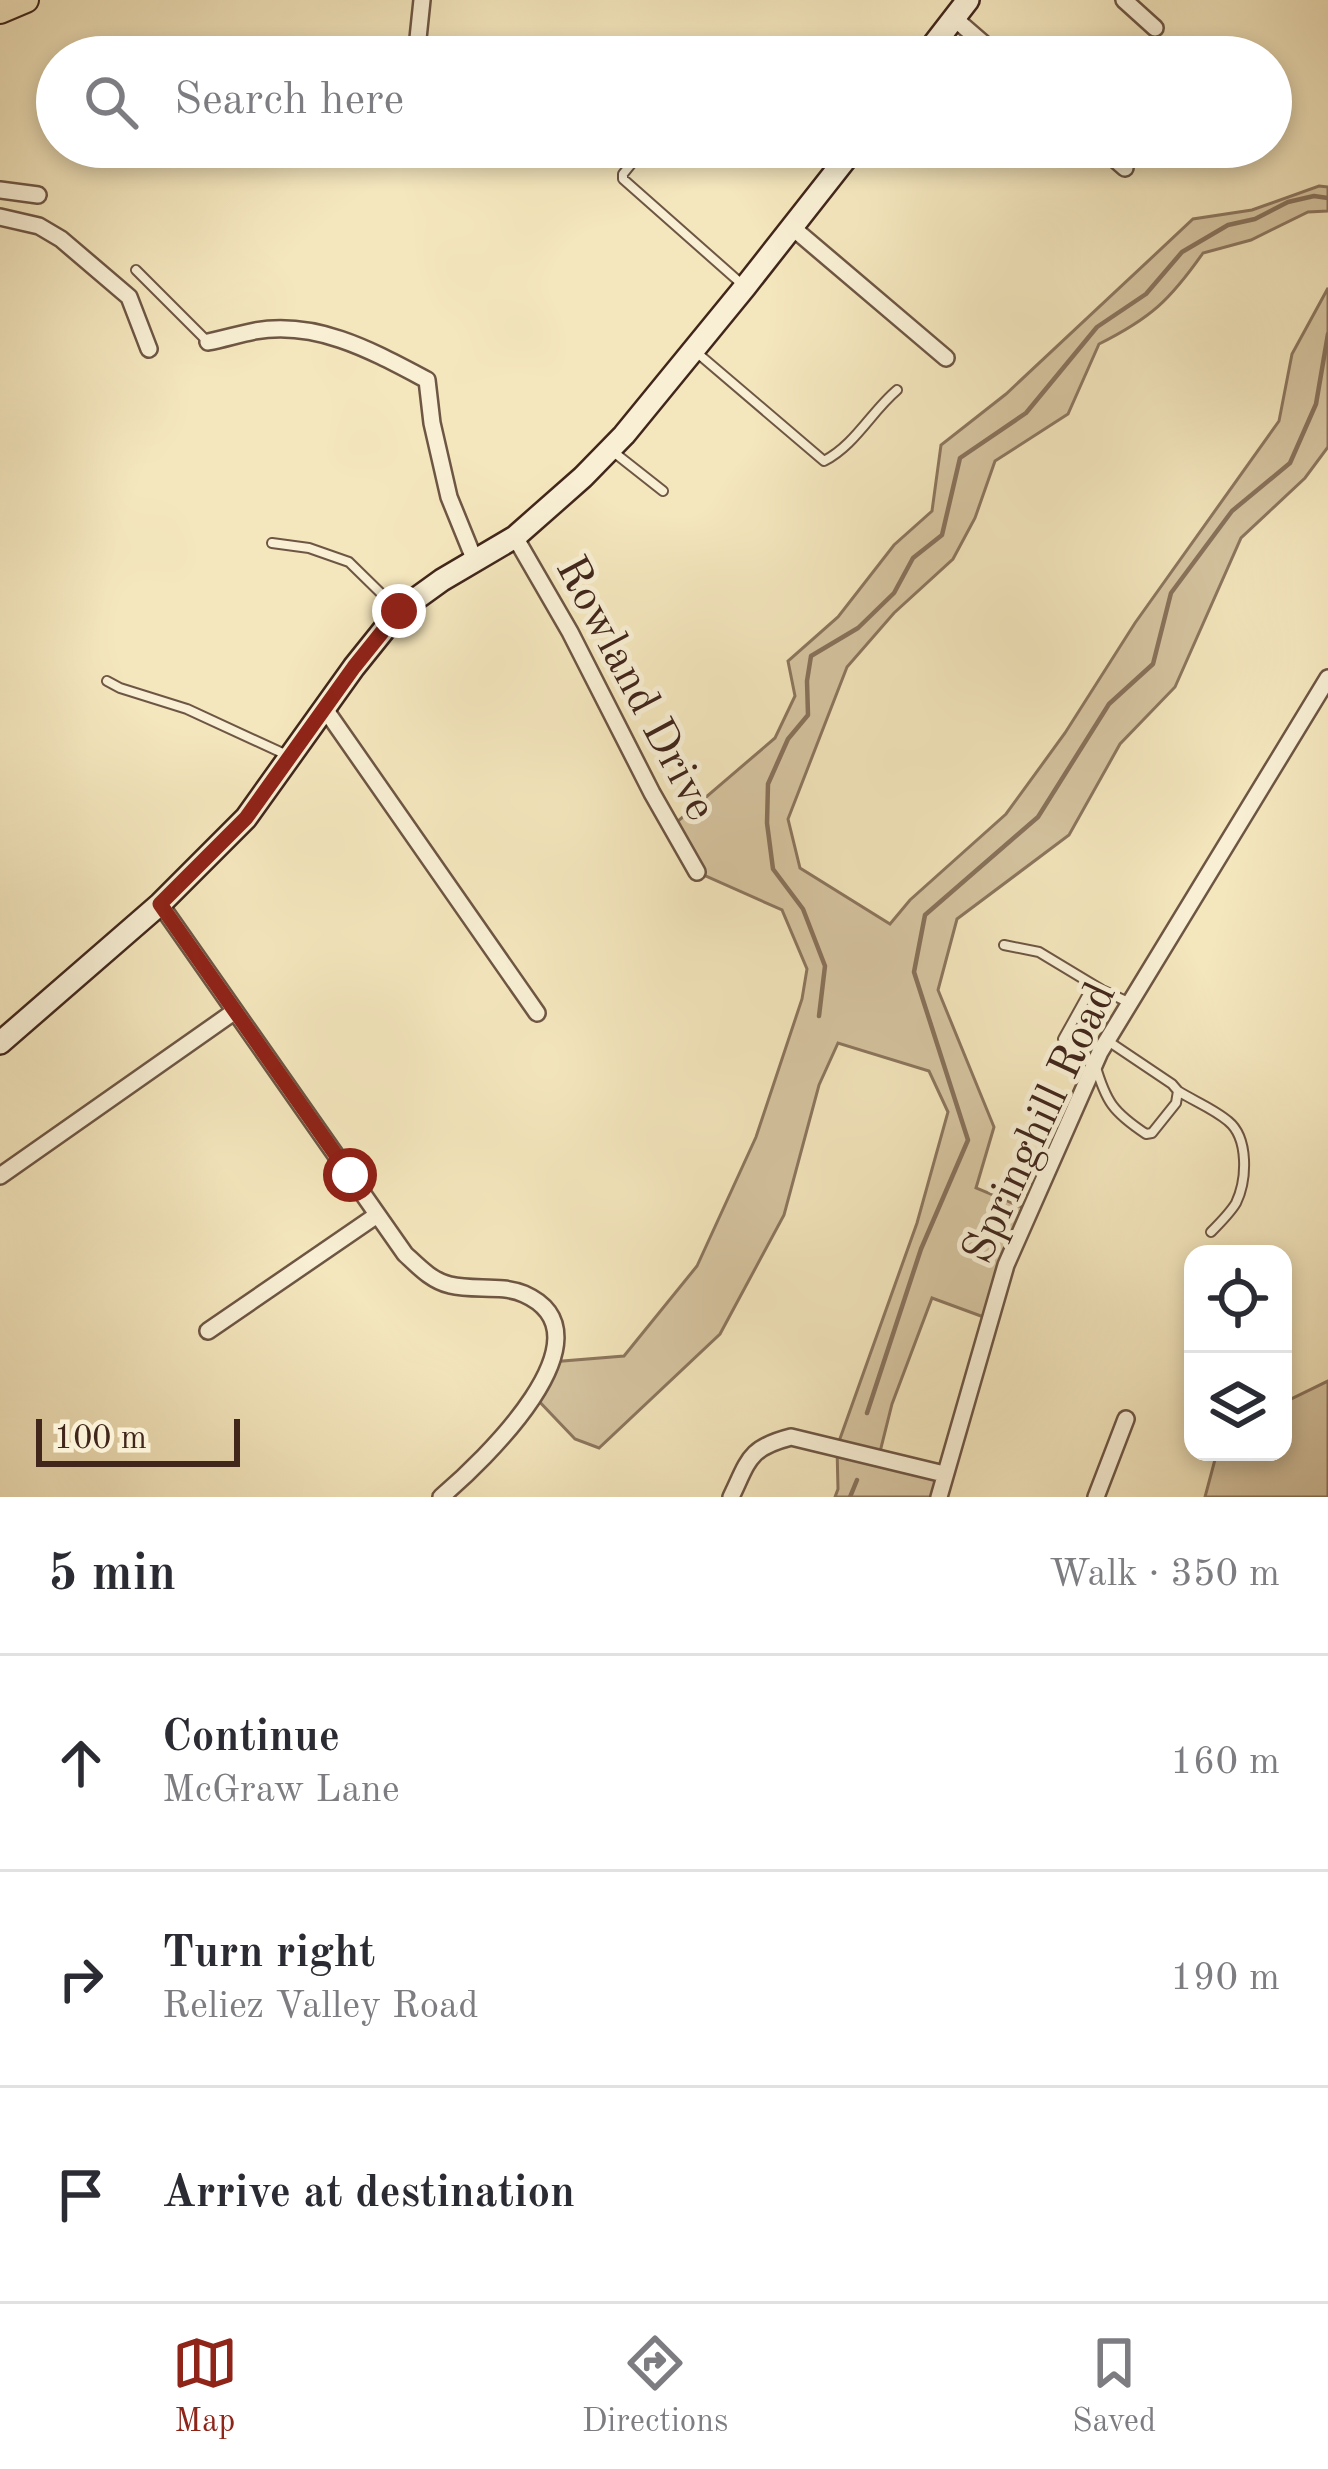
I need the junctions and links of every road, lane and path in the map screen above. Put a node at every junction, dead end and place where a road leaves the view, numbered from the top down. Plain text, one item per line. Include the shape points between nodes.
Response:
1 (26, 0) edge
2 (422, 0) edge
3 (1124, 0) edge
4 (961, 9) edge
5 (0, 11) edge
6 (1155, 28) dead end
7 (418, 36) edge
8 (940, 36) edge
9 (982, 36) edge
10 (628, 168) edge
11 (839, 168) edge
12 (0, 190) edge
13 (38, 195) dead end
14 (0, 217) edge
15 (793, 227) junction
16 (136, 270) dead end
17 (745, 287) junction
18 (208, 342) joint
19 (149, 349) dead end
20 (694, 350) junction
21 (946, 358) dead end
22 (897, 390) dead end
23 (610, 449) junction
24 (663, 491) dead end
25 (515, 537) junction
26 (272, 543) dead end
27 (475, 561) junction
28 (399, 611) junction
29 (1328, 678) edge
30 (106, 681) dead end
31 (325, 709) junction
32 (291, 756) junction
33 (697, 872) dead end
34 (160, 904) junction
35 (1004, 945) dead end
36 (1093, 985) junction
37 (1130, 1002) junction
38 (235, 1011) junction
39 (537, 1013) dead end
40 (6, 1032) edge
41 (1107, 1040) junction
42 (1095, 1064) junction
43 (1178, 1091) junction
44 (0, 1176) edge
45 (377, 1215) junction
46 (1211, 1232) dead end
47 (208, 1331) dead end
48 (1126, 1419) dead end
49 (944, 1474) junction
50 (441, 1497) edge
51 (731, 1497) edge
52 (939, 1497) edge
53 (1096, 1497) edge

1 - 5 main road
2 - 7 street
3 - 6 street
4 - 8 main road
4 - 9 street
10 - 17 lane via 623,179
11 - 15 main road
12 - 13 street
14 - 19 street via 61,239 129,297
15 - 17 main road
15 - 21 street
16 - 18 lane
17 - 20 main road
18 - 27 street via 295,329 366,347 427,380 449,497
20 - 22 lane via 824,461
20 - 23 main road
23 - 24 lane
23 - 25 main road
25 - 27 main road
25 - 33 street, Rowland Drive
26 - 28 lane via 349,562
27 - 28 main road
28 - 31 main road
29 - 37 street, Springhill Road
30 - 32 lane
31 - 32 main road
31 - 39 street
32 - 34 main road via 246,818
34 - 38 street
34 - 40 main road
35 - 36 lane via 1039,952
36 - 37 lane
36 - 42 lane via 1064,1039
37 - 41 street, Springhill Road
38 - 44 street
38 - 45 street
41 - 42 street, Springhill Road
41 - 43 lane
42 - 43 lane via 1107,1101 1146,1134
42 - 49 street, Springhill Road via 1006,1265
43 - 46 lane via 1232,1124 1244,1157 1235,1206
45 - 47 street
45 - 50 street via 430,1277 528,1295 557,1329 556,1352 534,1396 482,1462
48 - 53 street
49 - 51 street via 791,1437 753,1453
49 - 52 street, Springhill Road

